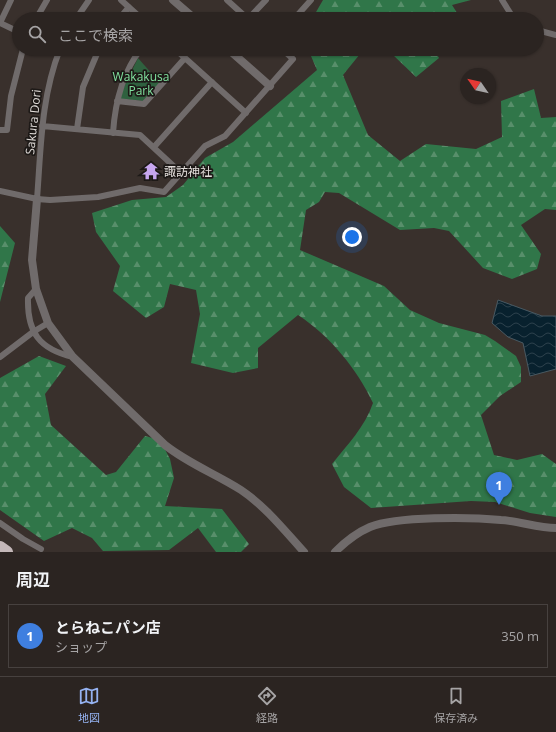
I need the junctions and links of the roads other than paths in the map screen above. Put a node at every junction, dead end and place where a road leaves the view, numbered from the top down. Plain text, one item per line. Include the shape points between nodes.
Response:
1 (11, 0) edge
2 (47, 0) edge
3 (88, 0) edge
4 (121, 0) edge
5 (174, 0) edge
6 (227, 0) edge
7 (266, 0) edge
8 (311, 0) edge
9 (502, 0) edge
10 (129, 7) junction
11 (40, 12) edge
12 (80, 12) edge
13 (125, 12) edge
14 (134, 12) edge
15 (187, 12) edge
16 (240, 12) edge
17 (255, 12) edge
18 (300, 12) edge
19 (510, 12) edge
20 (0, 23) edge
21 (12, 29) edge
22 (544, 32) edge
23 (556, 35) edge
24 (21, 56) edge
25 (57, 56) edge
26 (96, 56) edge
27 (136, 56) edge
28 (236, 56) edge
29 (290, 56) edge
30 (185, 58) joint
31 (212, 82) junction
32 (270, 86) junction
33 (117, 101) junction
34 (246, 113) junction
35 (42, 126) junction
36 (77, 129) junction
37 (0, 130) edge
38 (113, 132) junction
39 (154, 148) junction
40 (181, 173) junction
41 (0, 191) edge
42 (37, 199) junction
43 (36, 289) junction
44 (48, 323) junction
45 (33, 332) junction
46 (0, 357) edge
47 (73, 357) junction
48 (0, 523) edge
49 (556, 528) edge
50 (0, 547) edge
51 (41, 549) dead end
52 (7, 552) edge
53 (304, 552) edge
54 (335, 552) edge

1 - 20 street
2 - 11 street
3 - 12 street
4 - 10 street
5 - 15 street
6 - 16 street
7 - 17 street
8 - 18 street
9 - 19 street
10 - 13 street
10 - 14 street
20 - 21 street
22 - 23 street
24 - 37 street via 11,96 7,130
25 - 35 street, Sakura Dori via 51,72
26 - 36 street via 83,87
27 - 33 street via 128,69
28 - 32 street
29 - 32 street via 293,59
30 - 31 street
30 - 33 street via 144,104
31 - 34 street
31 - 39 street
32 - 34 street
33 - 38 street
34 - 40 street via 225,136 205,146
35 - 36 street
35 - 42 street, Sakura Dori
36 - 38 street
38 - 39 street via 140,135
39 - 40 street
40 - 42 street via 164,192 140,188 98,197
41 - 42 street
42 - 43 street via 32,260
43 - 44 street
43 - 45 street via 28,298
44 - 45 street
44 - 47 street
45 - 46 street
45 - 47 street via 39,340 59,354
47 - 53 street via 165,446 182,459 242,491
48 - 51 street
49 - 54 street via 473,518 395,522 371,526 356,534
50 - 52 highway

